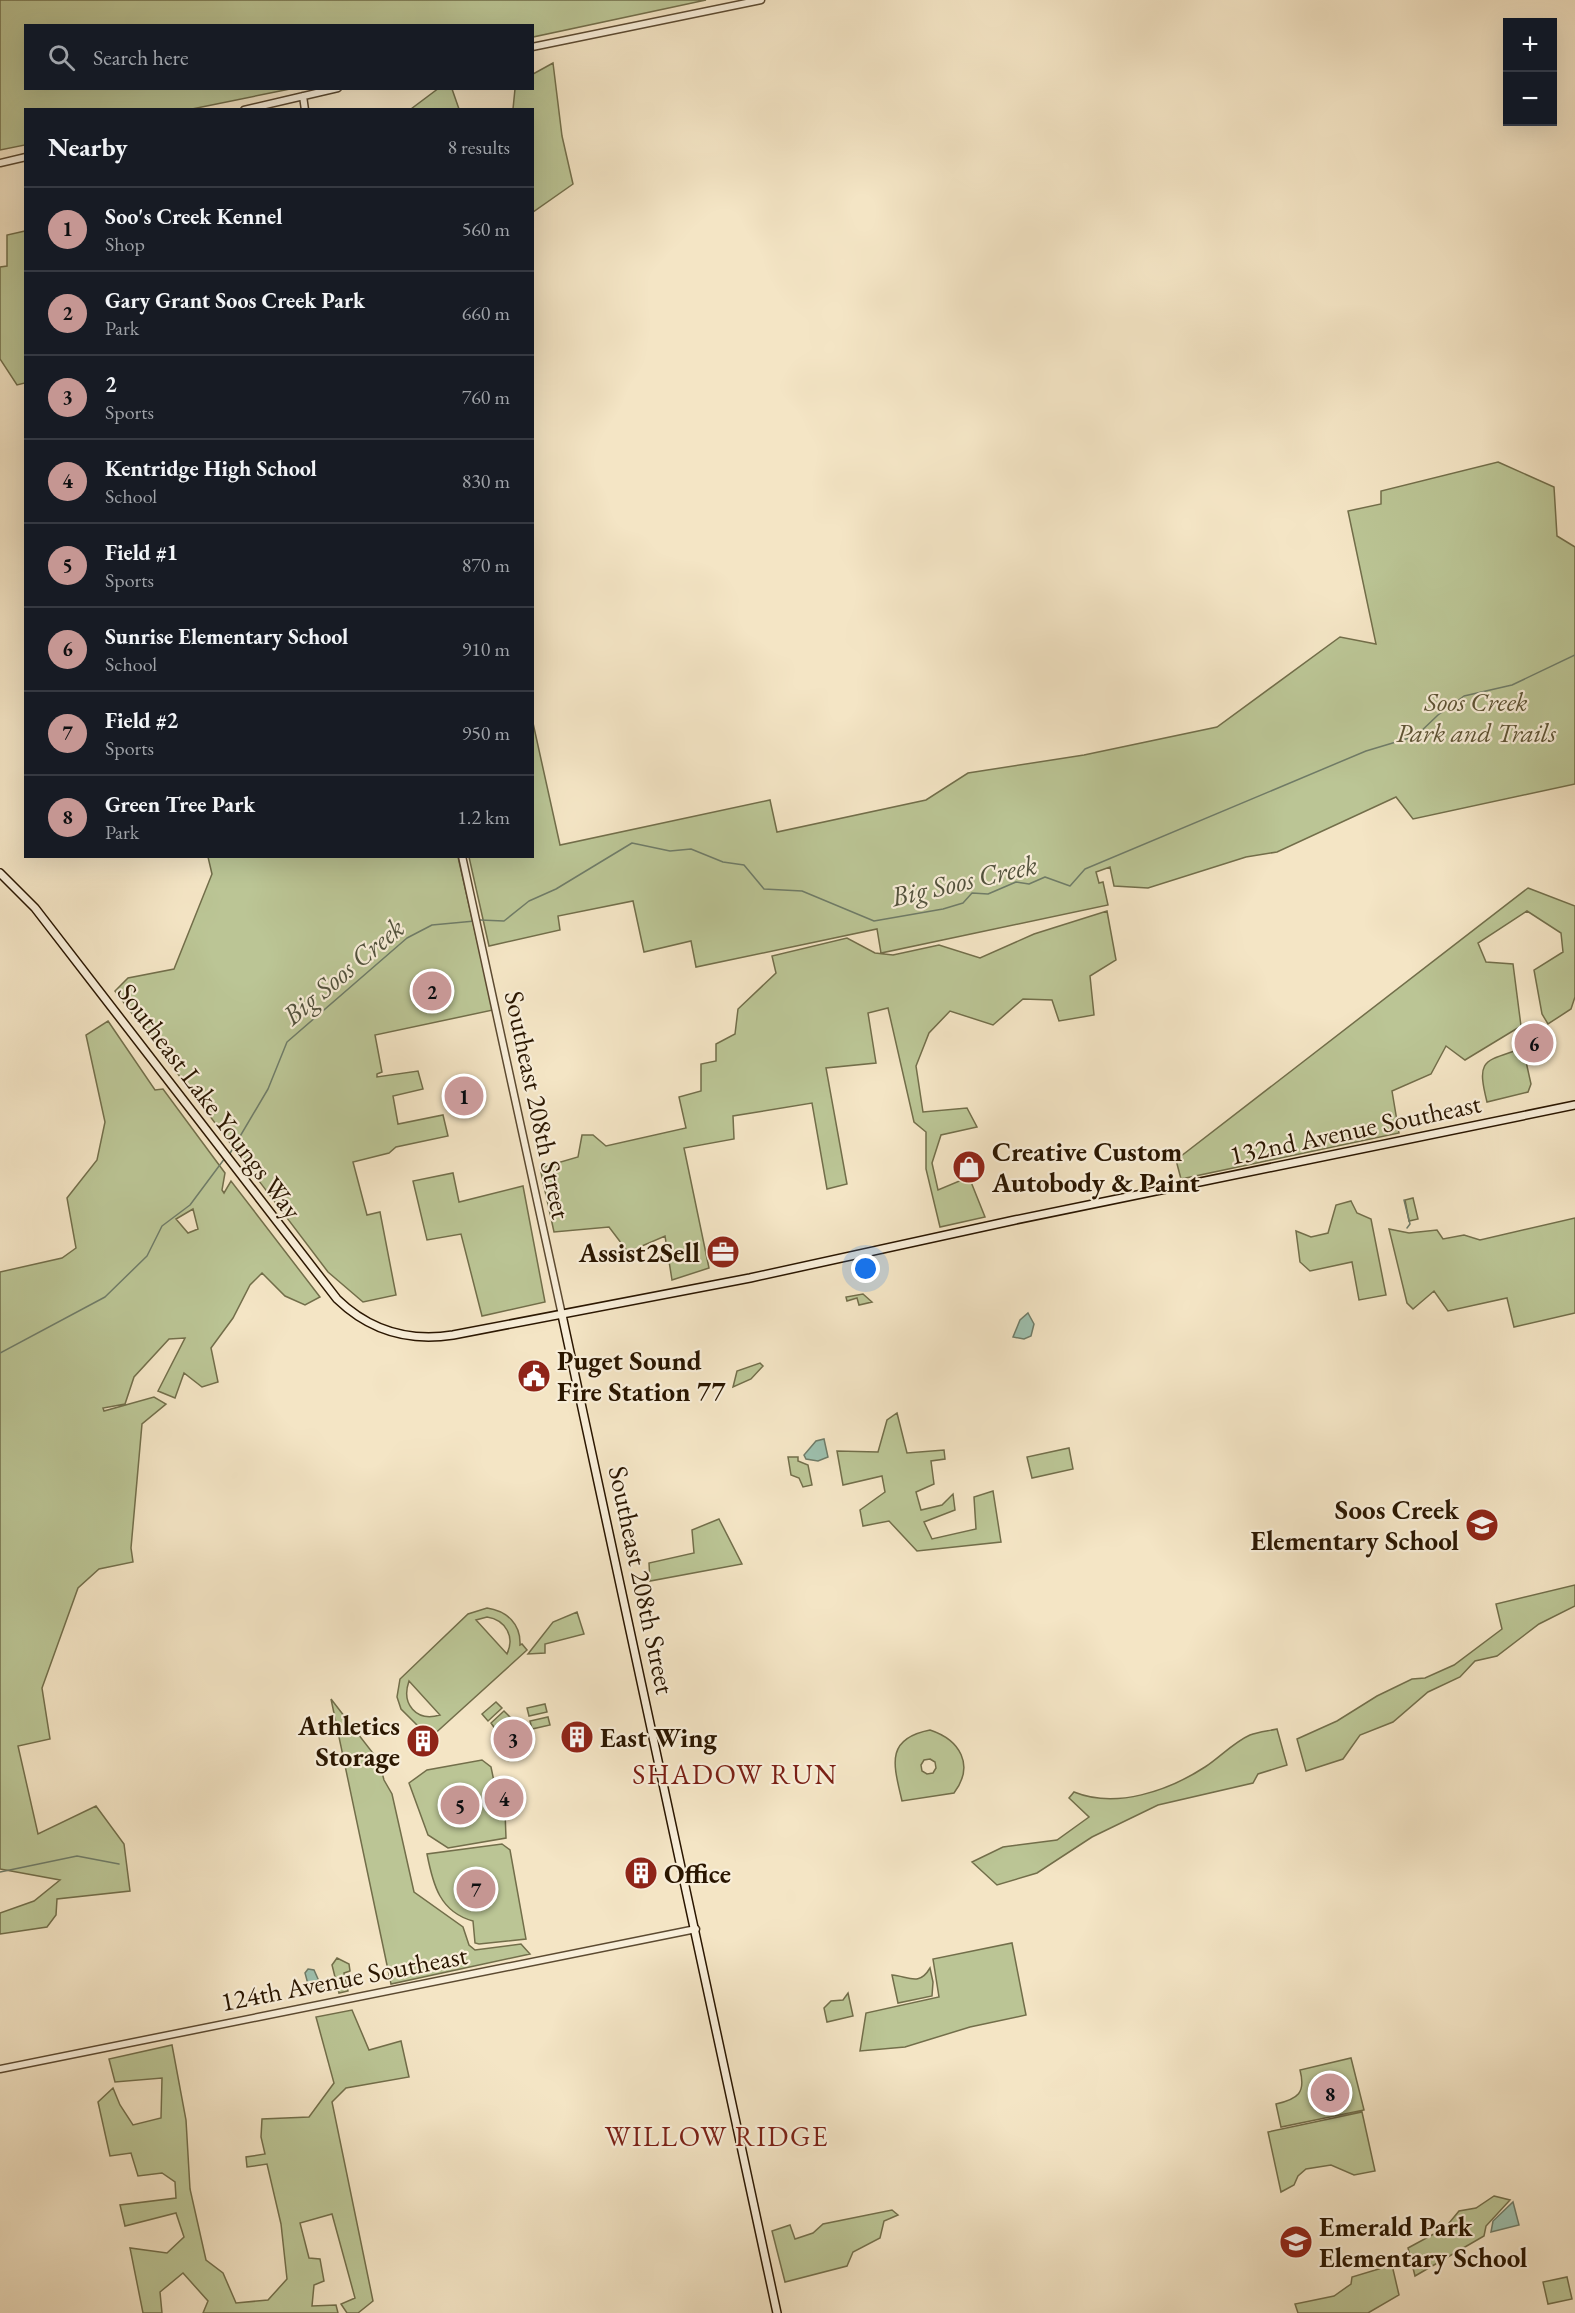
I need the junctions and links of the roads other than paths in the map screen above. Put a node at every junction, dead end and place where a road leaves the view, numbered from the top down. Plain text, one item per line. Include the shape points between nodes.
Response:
1 (761, 0) edge
2 (534, 47) edge
3 (329, 90) edge
4 (303, 96) junction
5 (252, 108) edge
6 (305, 108) edge
7 (24, 157) edge
8 (0, 163) edge
9 (462, 858) edge
10 (0, 873) edge
11 (1575, 1105) edge
12 (562, 1315) junction
13 (402, 1335) joint
14 (696, 1929) junction
15 (0, 2069) edge
16 (777, 2313) edge

1 - 2 street
3 - 4 street
4 - 5 street
4 - 6 street
7 - 8 street
9 - 12 street, Southeast 208th Street
10 - 13 main road, Southeast Lake Youngs Way via 35,908 337,1299 362,1320
11 - 12 main road, 132nd Avenue Southeast
12 - 13 main road, 132nd Avenue Southeast via 432,1338
12 - 14 main road, Southeast 208th Street
14 - 15 street, 124th Avenue Southeast
14 - 16 main road, Southeast 208th Street

